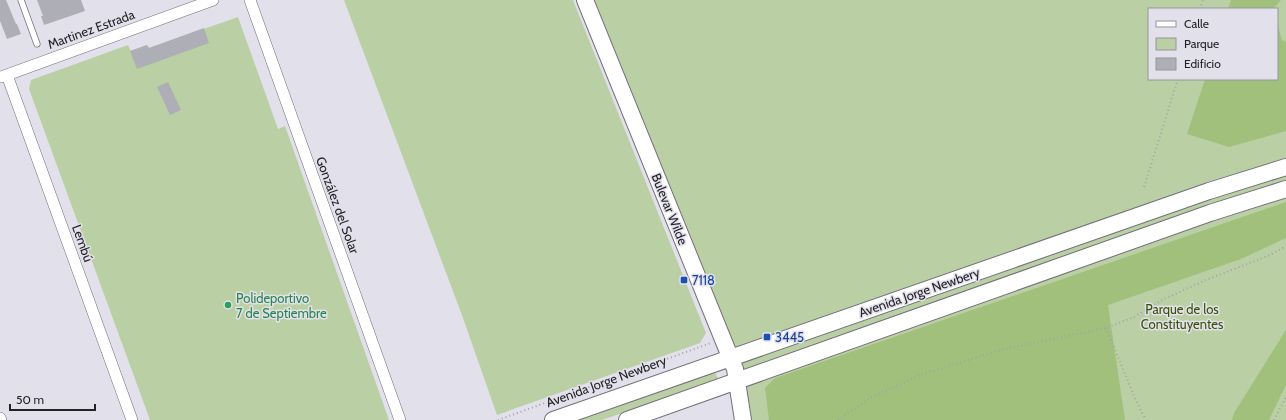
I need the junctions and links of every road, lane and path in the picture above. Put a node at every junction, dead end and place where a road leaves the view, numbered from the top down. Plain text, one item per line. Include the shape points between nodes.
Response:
1 (21, 0) edge
2 (213, 0) edge
3 (250, 0) edge
4 (586, 0) edge
5 (37, 44) dead end
6 (4, 76) edge
7 (1178, 80) edge
8 (1286, 167) edge
9 (1144, 187) dead end
10 (1286, 189) edge
11 (1286, 246) edge
12 (1106, 328) junction
13 (714, 341) dead end
14 (730, 358) junction
15 (737, 381) junction
16 (1286, 397) edge
17 (132, 420) edge
18 (400, 420) edge
19 (498, 420) edge
20 (553, 420) edge
21 (627, 420) edge
22 (743, 420) edge
23 (838, 420) edge
24 (1146, 420) edge
25 (1274, 420) edge

1 - 5 lane
2 - 6 street, Martinez Estrada
3 - 18 street, González del Solar
4 - 14 main road, Bulevar Wilde
6 - 17 street, Lembú
7 - 9 path
8 - 14 main road, Avenida Jorge Newbery via 1209,191
10 - 15 main road, Avenida Jorge Newbery via 1210,213
11 - 12 path via 1164,299 1134,317
12 - 23 path via 1004,349 920,375 870,398
12 - 24 path
13 - 19 path, Avenida Jorge Newbery
14 - 15 main road, Bulevar Wilde
14 - 20 main road, Avenida Jorge Newbery
15 - 21 main road, Avenida Jorge Newbery
15 - 22 main road, Bulevar Wilde
16 - 25 path

